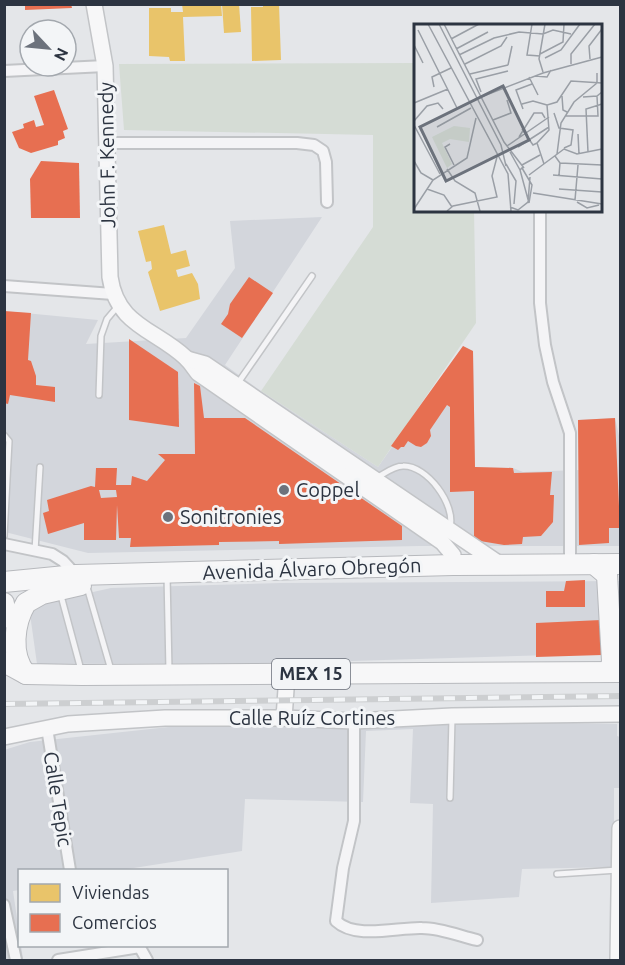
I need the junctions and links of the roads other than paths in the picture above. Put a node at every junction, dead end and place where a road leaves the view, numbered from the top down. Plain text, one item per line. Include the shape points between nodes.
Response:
1 (94, 4) edge
2 (105, 66) junction
3 (4, 71) edge
4 (106, 143) junction
5 (327, 202) dead end
6 (540, 212) edge
7 (312, 276) dead end
8 (4, 286) edge
9 (116, 300) junction
10 (233, 390) junction
11 (99, 395) dead end
12 (4, 435) edge
13 (40, 467) dead end
14 (375, 479) junction
15 (4, 536) edge
16 (446, 536) junction
17 (4, 544) edge
18 (35, 551) junction
19 (594, 564) junction
20 (621, 564) edge
21 (453, 565) junction
22 (501, 565) junction
23 (570, 565) junction
24 (167, 573) junction
25 (81, 579) junction
26 (4, 582) edge
27 (60, 590) junction
28 (4, 603) edge
29 (4, 618) edge
30 (4, 662) edge
31 (614, 672) edge
32 (26, 674) junction
33 (82, 675) junction
34 (112, 675) junction
35 (169, 675) junction
36 (286, 675) junction
37 (621, 714) edge
38 (452, 716) junction
39 (284, 718) junction
40 (354, 721) junction
41 (46, 728) junction
42 (4, 737) edge
43 (450, 798) dead end
44 (621, 828) edge
45 (70, 869) edge
46 (620, 870) edge
47 (557, 874) dead end
48 (4, 905) edge
49 (477, 940) dead end
50 (132, 947) edge
51 (80, 954) edge
52 (16, 960) edge
53 (58, 960) edge
54 (618, 960) edge

1 - 2 street, John F. Kennedy
2 - 3 street
2 - 4 street, John F. Kennedy
4 - 5 street via 314,145 323,151 326,162
4 - 9 street, John F. Kennedy via 108,242
6 - 23 street via 540,303 545,345 570,433
7 - 10 lane
8 - 9 street
9 - 10 street via 134,321 187,359 205,364
9 - 11 lane via 101,336
10 - 14 street
10 - 16 street
12 - 15 lane via 9,441
13 - 18 lane
14 - 16 street
14 - 16 lane via 404,466 418,469 428,477 444,498 452,518
16 - 21 street
16 - 22 street
17 - 18 street
18 - 25 street via 58,557
19 - 20 highway, Avenida Álvaro Obregón
19 - 23 highway, Avenida Álvaro Obregón
19 - 31 highway via 607,574
21 - 22 highway, Avenida Álvaro Obregón
21 - 24 highway, Avenida Álvaro Obregón
22 - 23 highway, Avenida Álvaro Obregón
24 - 25 highway, Avenida Álvaro Obregón
24 - 35 lane
25 - 26 highway, Avenida Álvaro Obregón
25 - 27 highway
25 - 34 lane
27 - 32 highway via 33,598 22,609 16,651
27 - 33 lane
28 - 29 highway
30 - 32 highway, MEX 15
31 - 36 highway, MEX 15
32 - 33 highway, MEX 15
33 - 34 highway, MEX 15
34 - 35 highway, MEX 15
35 - 36 highway, MEX 15
36 - 39 street
37 - 38 street, Calle Ruíz Cortines
38 - 40 street, Calle Ruíz Cortines
38 - 43 lane
39 - 40 street, Calle Ruíz Cortines
39 - 41 street, Calle Ruíz Cortines via 132,719
40 - 49 street via 354,821 336,921 355,931 424,928
41 - 42 street, Calle Ruíz Cortines
41 - 45 street, Calle Tepic
44 - 46 street
46 - 47 lane
46 - 54 street
48 - 52 street
50 - 51 street
51 - 53 street

